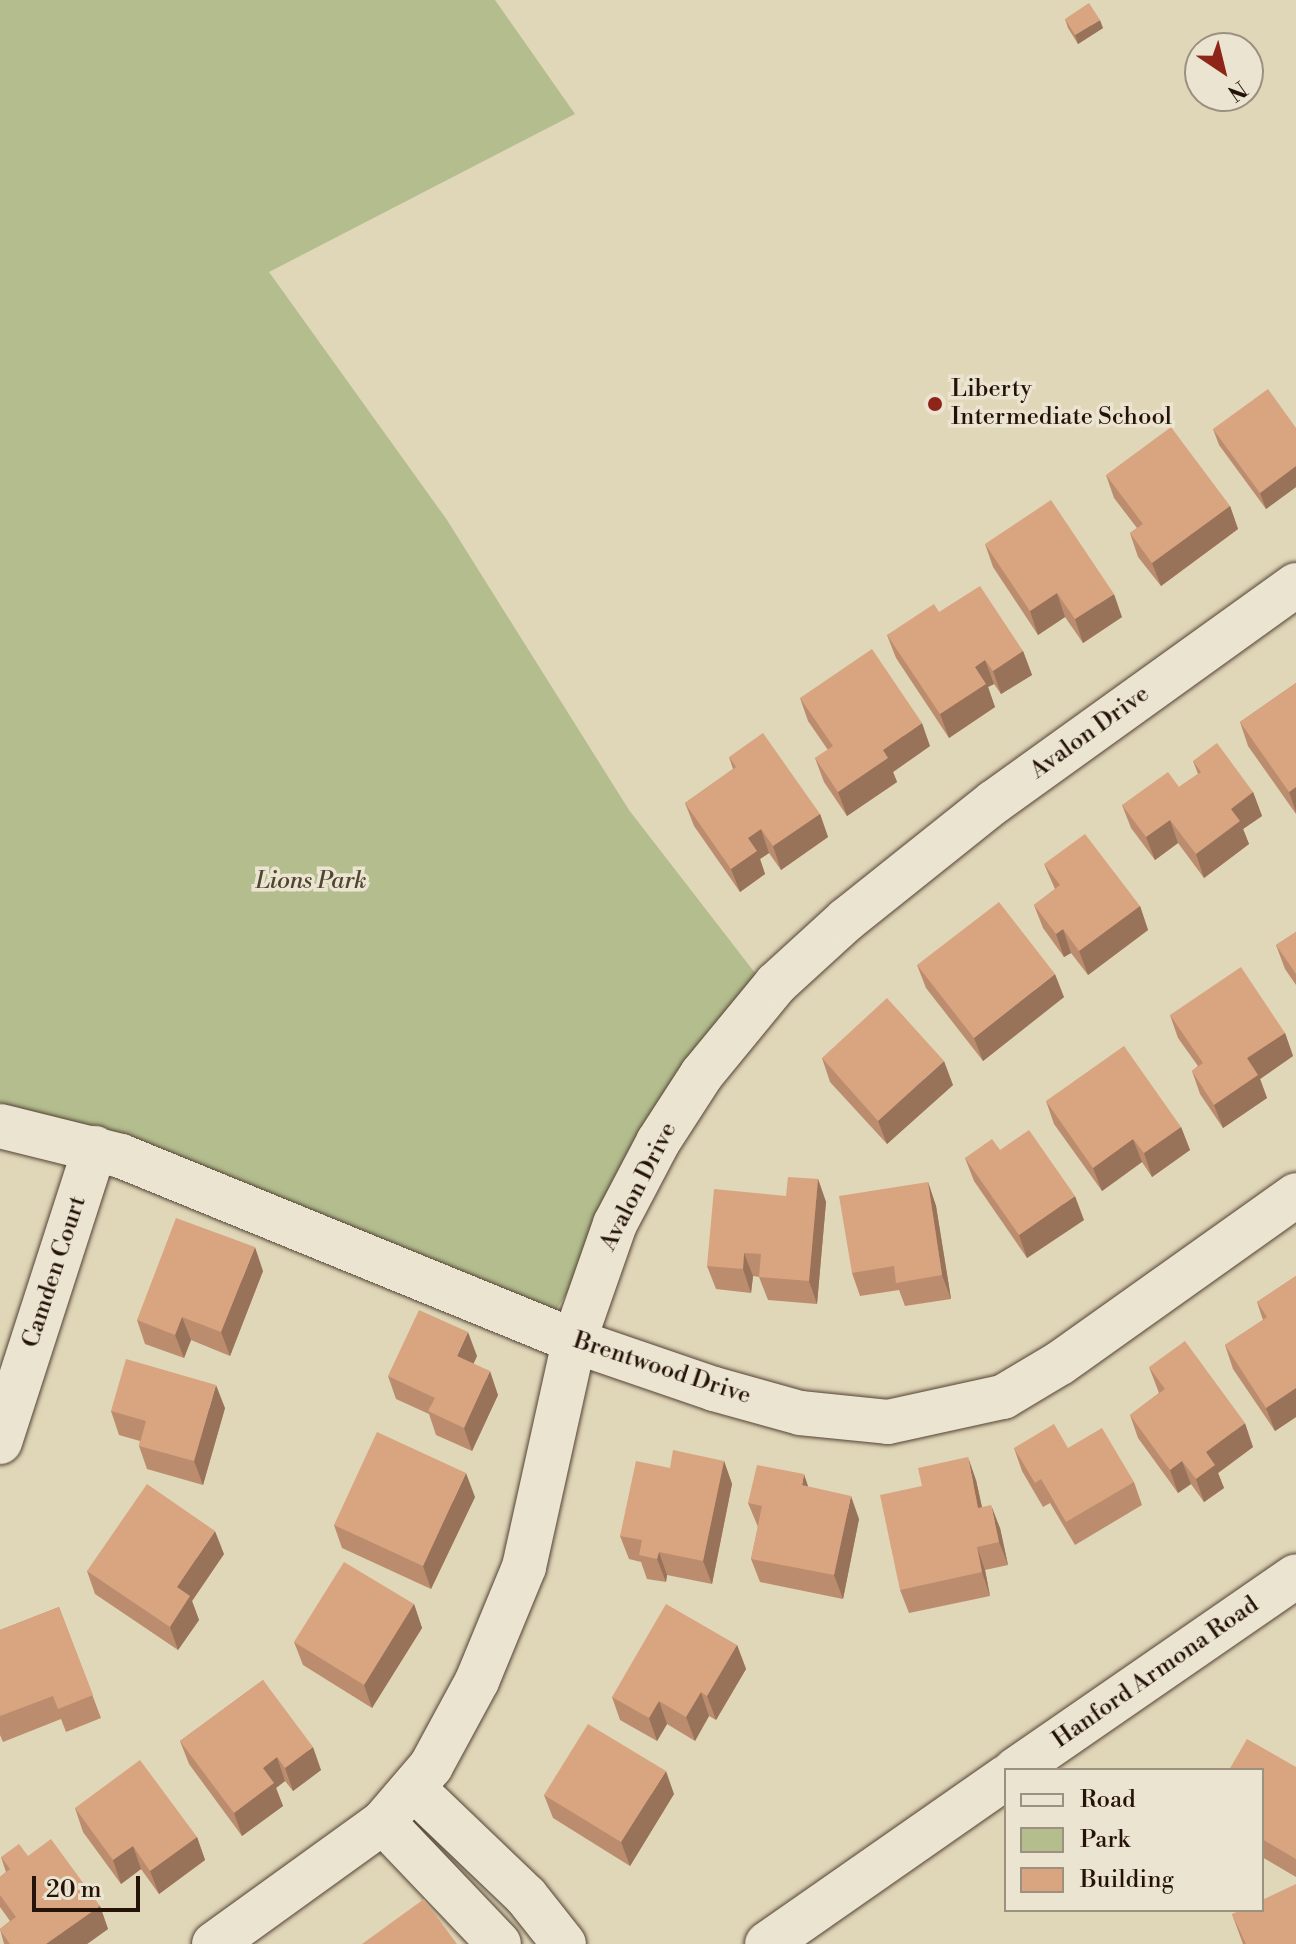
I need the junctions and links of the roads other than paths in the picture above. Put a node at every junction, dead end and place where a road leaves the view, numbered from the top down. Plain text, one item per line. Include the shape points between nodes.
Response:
1 (1296, 585) edge
2 (0, 1126) edge
3 (95, 1148) junction
4 (1296, 1195) edge
5 (574, 1341) junction
6 (0, 1442) edge
7 (1296, 1576) edge
8 (1018, 1768) edge
9 (1004, 1778) edge
10 (414, 1789) junction
11 (383, 1822) junction
12 (214, 1944) edge
13 (499, 1944) edge
14 (564, 1944) edge
15 (767, 1944) edge

1 - 5 street, Avalon Drive via 994,802 776,984 702,1074 658,1142 615,1224
2 - 3 street, Brentwood Drive
3 - 5 street, Brentwood Drive
3 - 6 street, Camden Court
4 - 5 street, Brentwood Drive via 1060,1363 1003,1397 945,1411 888,1422 800,1413
5 - 10 street, Avalon Drive via 510,1609 477,1681
7 - 8 street, Hanford Armona Road
9 - 15 street
10 - 11 street, Avalon Drive
10 - 14 street via 526,1896
11 - 12 street, Avalon Drive
11 - 13 street

